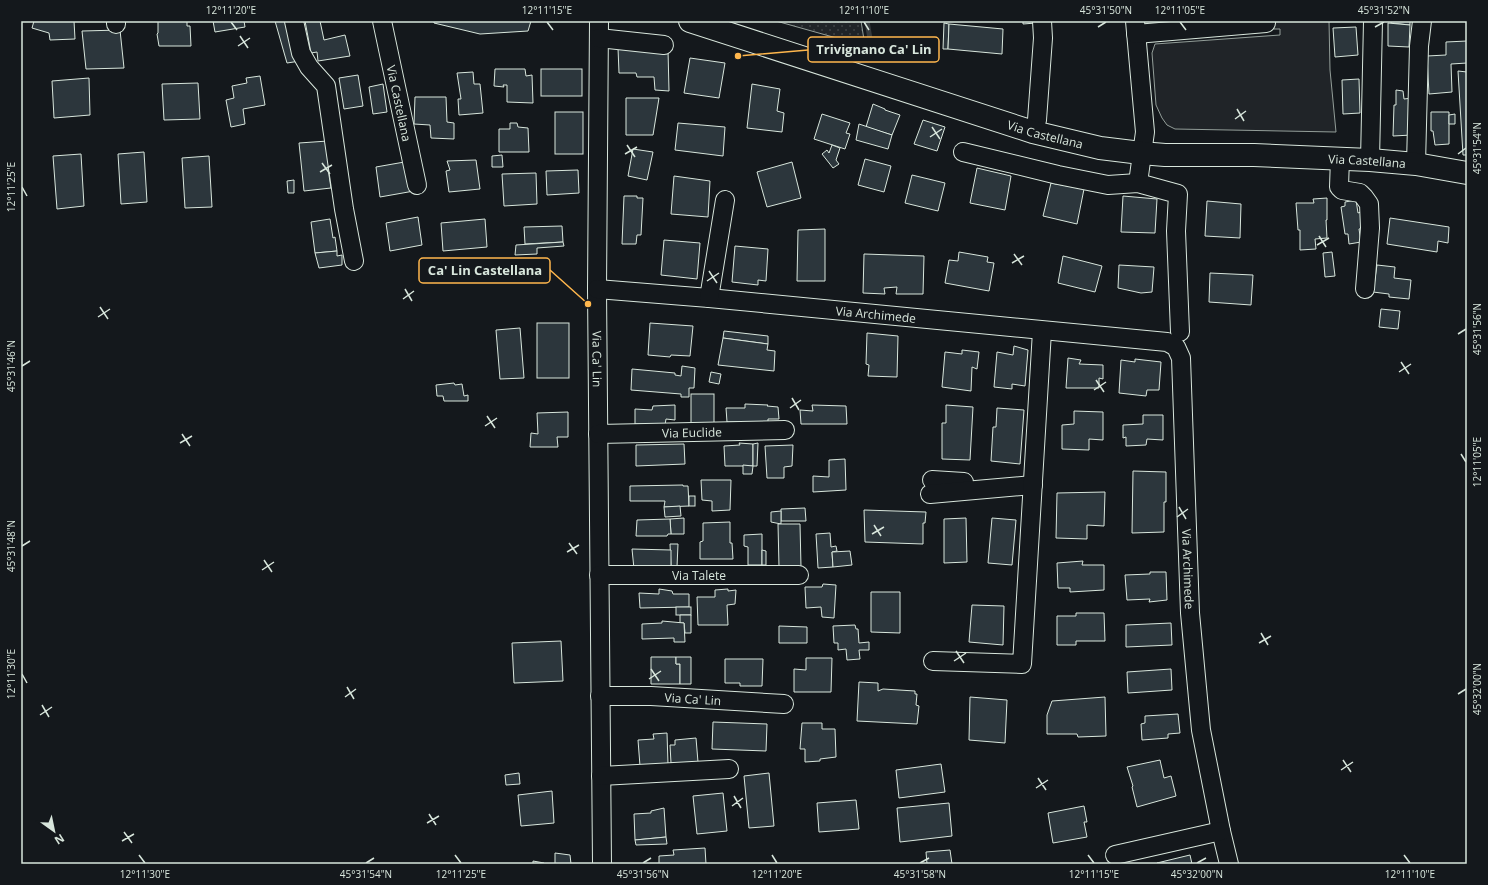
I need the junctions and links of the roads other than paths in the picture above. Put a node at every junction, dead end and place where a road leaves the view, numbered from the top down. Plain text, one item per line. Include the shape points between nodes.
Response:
1 (294, 21) edge
2 (382, 21) edge
3 (690, 21) edge
4 (1042, 21) edge
5 (1265, 21) edge
6 (1373, 21) edge
7 (1422, 21) edge
8 (1136, 28) edge
9 (599, 29) edge
10 (664, 45) dead end
11 (1033, 132) junction
12 (963, 152) dead end
13 (1141, 153) junction
14 (1340, 158) junction
15 (1370, 160) junction
16 (1416, 164) junction
17 (1467, 173) edge
18 (1138, 183) junction
19 (416, 185) dead end
20 (725, 200) dead end
21 (354, 261) dead end
22 (597, 289) junction
23 (1365, 289) dead end
24 (709, 298) junction
25 (1042, 331) junction
26 (1180, 332) dead end
27 (785, 430) dead end
28 (598, 434) junction
29 (1033, 485) junction
30 (931, 487) dead end
31 (600, 575) junction
32 (799, 575) dead end
33 (933, 662) dead end
34 (600, 696) junction
35 (784, 704) dead end
36 (729, 769) dead end
37 (601, 776) junction
38 (1221, 831) junction
39 (1115, 855) dead end
40 (602, 864) edge
41 (1229, 864) edge

1 - 21 street via 301,53 309,67 326,86
2 - 19 street, Via Castellana
3 - 11 main road, Via Castellana
4 - 11 street via 1037,120
5 - 8 street via 1266,23
6 - 15 street
7 - 16 street, Via Castellana
8 - 13 street via 1145,126
9 - 10 street
9 - 22 street, Via Ca' Lin via 603,81
11 - 13 main road, Via Castellana via 1100,148
12 - 18 street via 1108,185
13 - 14 main road, Via Castellana
13 - 18 street
14 - 15 main road, Via Castellana
14 - 23 street via 1338,187 1360,193 1369,204 1370,228
15 - 16 main road, Via Castellana
16 - 17 main road, Via Castellana
18 - 26 street via 1178,194 1176,231
20 - 24 street
22 - 24 street, Via Archimede
22 - 28 street, Via Ca' Lin
24 - 25 street, Via Archimede
25 - 29 street
25 - 38 street, Via Archimede via 1167,342 1179,352 1190,613 1201,730
27 - 28 street, Via Euclide
28 - 31 street, Via Ca' Lin
29 - 30 street
29 - 33 street via 1022,664
31 - 32 street, Via Talete
31 - 34 street, Via Ca' Lin
34 - 35 street, Via Ca' Lin via 651,696
34 - 37 street, Via Ca' Lin
36 - 37 street
37 - 40 street, Via Ca' Lin
38 - 39 street
38 - 41 street, Via Archimede

